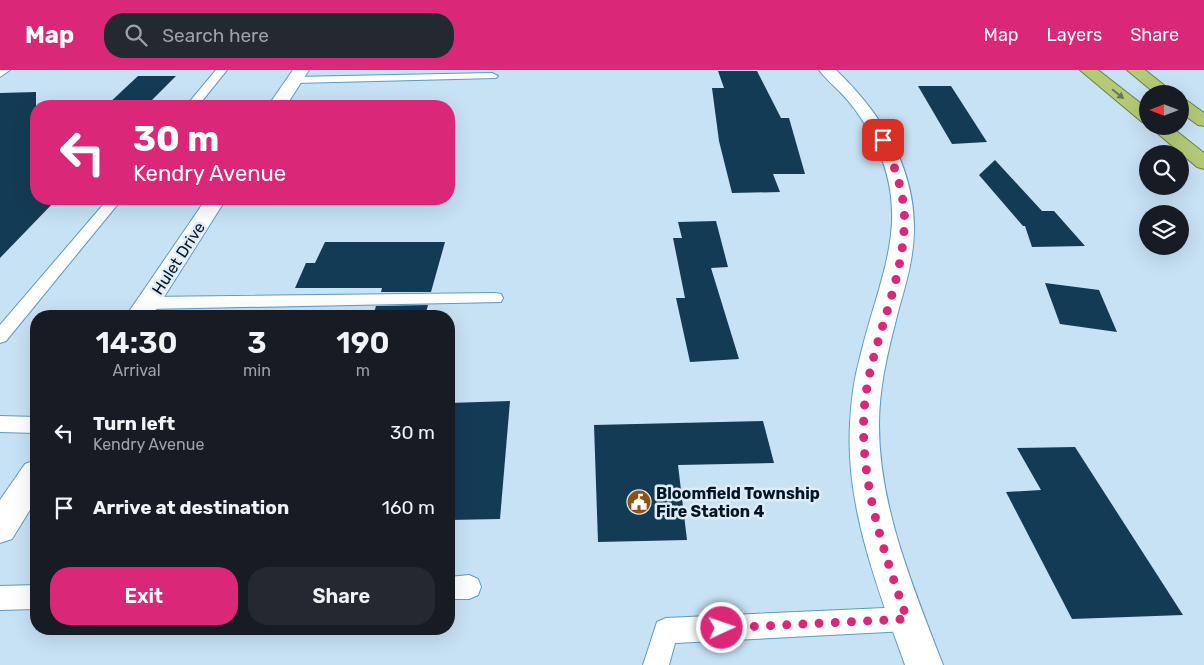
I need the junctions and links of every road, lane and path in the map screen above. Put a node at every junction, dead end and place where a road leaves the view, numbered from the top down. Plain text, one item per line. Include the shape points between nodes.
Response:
1 (5, 70) edge
2 (222, 70) edge
3 (828, 70) edge
4 (1088, 70) edge
5 (1135, 70) edge
6 (0, 74) edge
7 (298, 75) edge
8 (492, 76) dead end
9 (1155, 85) edge
10 (197, 100) edge
11 (281, 100) edge
12 (1189, 110) edge
13 (1139, 111) edge
14 (1204, 121) edge
15 (1169, 135) edge
16 (1204, 163) edge
17 (110, 205) edge
18 (212, 205) edge
19 (495, 298) dead end
20 (144, 310) edge
21 (0, 337) edge
22 (0, 424) edge
23 (30, 424) edge
24 (30, 482) edge
25 (0, 528) edge
26 (30, 597) edge
27 (0, 598) edge
28 (907, 619) junction
29 (656, 665) edge
30 (924, 665) edge

1 - 6 lane
2 - 10 lane
3 - 28 street via 854,95 883,140 896,169 903,206 901,254 867,388 864,437 877,527
4 -> 13 highway
5 - 9 highway
7 - 8 lane
7 - 11 street
12 - 14 highway
15 - 16 highway
17 - 21 lane
18 - 20 street, Hulet Drive
19 - 20 lane
22 - 23 lane
24 - 25 street
26 - 27 lane
28 - 29 lane via 666,631
28 - 30 street

